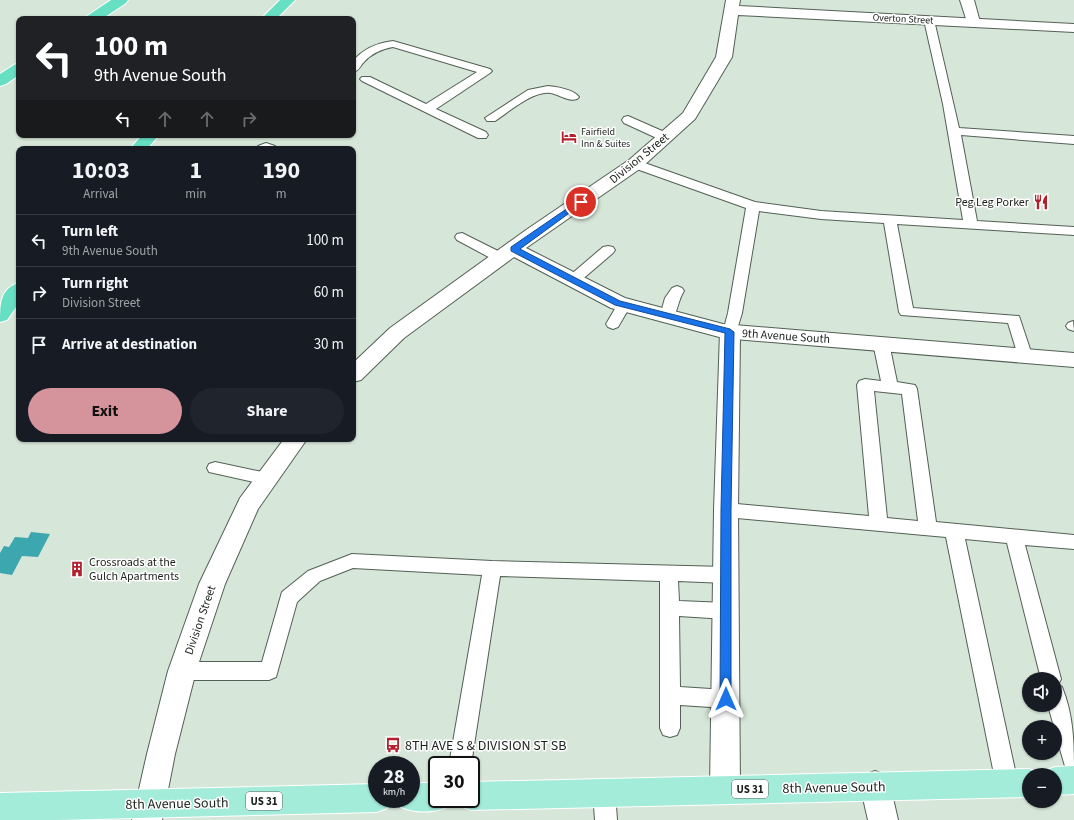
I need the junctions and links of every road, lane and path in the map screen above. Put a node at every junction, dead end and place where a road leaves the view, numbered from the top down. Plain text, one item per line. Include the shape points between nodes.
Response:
1 (121, 0) edge
2 (288, 0) edge
3 (967, 0) edge
4 (732, 5) edge
5 (97, 16) edge
6 (271, 16) edge
7 (929, 20) junction
8 (973, 22) junction
9 (1074, 28) edge
10 (16, 70) edge
11 (357, 74) edge
12 (0, 81) edge
13 (573, 97) dead end
14 (427, 108) junction
15 (491, 118) dead end
16 (628, 120) dead end
17 (954, 131) junction
18 (482, 135) dead end
19 (665, 137) junction
20 (148, 138) edge
21 (1074, 140) edge
22 (141, 146) edge
23 (635, 164) junction
24 (753, 206) junction
25 (890, 220) junction
26 (971, 225) junction
27 (1074, 231) edge
28 (462, 237) dead end
29 (608, 250) dead end
30 (508, 254) junction
31 (16, 277) edge
32 (573, 280) junction
33 (677, 291) dead end
34 (16, 293) edge
35 (0, 295) edge
36 (624, 305) junction
37 (0, 315) edge
38 (667, 316) junction
39 (614, 324) dead end
40 (730, 332) junction
41 (881, 343) junction
42 (1024, 355) junction
43 (1074, 360) edge
44 (356, 372) edge
45 (890, 387) junction
46 (294, 442) edge
47 (215, 468) dead end
48 (267, 479) junction
49 (726, 510) junction
50 (879, 524) junction
51 (928, 529) junction
52 (954, 531) junction
53 (1014, 537) junction
54 (1074, 542) edge
55 (492, 568) junction
56 (669, 573) junction
57 (726, 575) junction
58 (670, 608) junction
59 (726, 611) junction
60 (182, 671) junction
61 (1049, 672) edge
62 (670, 695) junction
63 (726, 699) junction
64 (1060, 712) edge
65 (670, 728) dead end
66 (461, 756) edge
67 (1074, 766) edge
68 (1074, 780) edge
69 (1062, 781) edge
70 (1018, 783) edge
71 (874, 785) junction
72 (725, 789) junction
73 (480, 797) edge
74 (368, 799) edge
75 (605, 806) edge
76 (0, 807) edge
77 (149, 812) edge
78 (883, 820) edge

1 - 5 highway
2 - 6 highway
3 - 8 main road
4 - 7 main road, Overton Street
4 - 19 main road, Division Street via 724,57 689,116
7 - 8 main road, Overton Street
7 - 17 lane
8 - 9 main road, Overton Street
10 - 12 highway
11 - 14 lane
11 - 14 lane via 360,59 379,46 392,44 486,71
13 - 15 lane via 559,91 539,90
14 - 18 lane
16 - 19 lane
17 - 21 lane
17 - 26 lane
19 - 23 main road, Division Street
20 - 22 highway
23 - 24 lane
23 - 30 main road, Division Street
24 - 25 lane via 821,215
24 - 40 lane
25 - 26 lane
25 - 42 lane via 906,312 1014,319
26 - 27 lane
28 - 30 lane
29 - 32 lane
30 - 32 main road, 9th Avenue South
30 - 44 main road, Division Street via 397,333
31 - 35 highway
32 - 36 main road, 9th Avenue South
33 - 38 lane via 672,298
34 - 37 highway
36 - 38 main road, 9th Avenue South
36 - 39 lane
38 - 40 main road, 9th Avenue South
40 - 41 main road, 9th Avenue South
40 - 49 main road
41 - 42 main road, 9th Avenue South
41 - 45 lane
42 - 43 main road, 9th Avenue South
45 - 50 lane via 865,385
45 - 51 lane via 909,389
46 - 48 main road, Division Street
47 - 48 lane
48 - 60 main road, Division Street via 248,505 212,584
49 - 50 lane
49 - 57 main road
50 - 51 lane
51 - 52 lane
52 - 53 lane
52 - 70 lane
53 - 54 lane
53 - 61 lane
55 - 56 lane
55 - 60 lane via 352,561 314,576 289,598 269,671
55 - 66 lane
56 - 57 lane
56 - 58 lane
57 - 59 main road
58 - 59 lane
58 - 62 lane
59 - 63 main road
60 - 77 main road, Division Street
62 - 63 lane
62 - 65 lane
63 - 72 main road
64 - 67 lane
68 - 69 main road
70 - 71 main road, 8th Avenue South / US 31
71 - 72 main road, 8th Avenue South / US 31
71 - 78 main road
72 - 75 main road, 8th Avenue South / US 31
73 - 75 main road, 8th Avenue South / US 31
74 - 77 main road, 8th Avenue South / US 31
76 - 77 main road, 8th Avenue South / US 31

